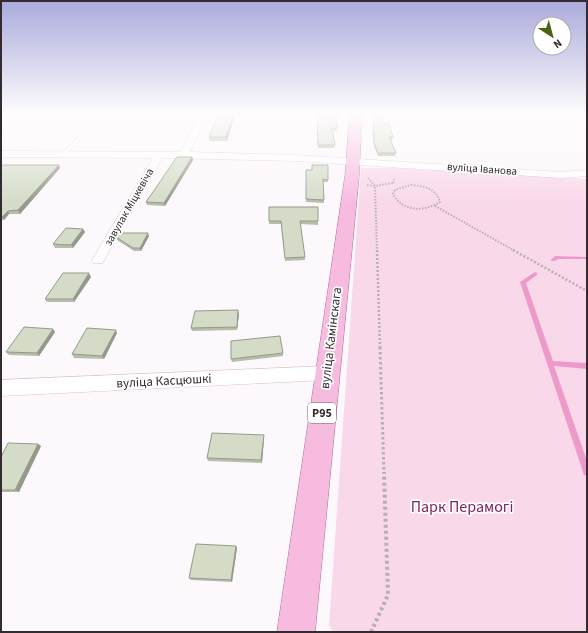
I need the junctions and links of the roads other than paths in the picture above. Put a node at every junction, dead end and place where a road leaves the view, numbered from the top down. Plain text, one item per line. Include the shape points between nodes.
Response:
1 (73, 145) edge
2 (189, 145) edge
3 (354, 145) edge
4 (1, 154) edge
5 (64, 154) junction
6 (160, 155) junction
7 (184, 155) junction
8 (353, 160) junction
9 (587, 173) edge
10 (98, 260) dead end
11 (326, 373) junction
12 (1, 388) edge
13 (296, 632) edge

1 - 5 lane
2 - 7 street
3 - 8 main road, вуліца Камінскага / Р95
4 - 5 street, вуліца Іванова
5 - 6 street, вуліца Іванова
6 - 7 street, вуліца Іванова
6 - 10 street, завулак Міцкевіча
7 - 8 street, вуліца Іванова
8 - 9 street, вуліца Іванова via 561,175
8 - 11 main road, вуліца Камінскага / Р95
11 - 12 street, вуліца Касцюшкі
11 - 13 main road, вуліца Камінскага / Р95

